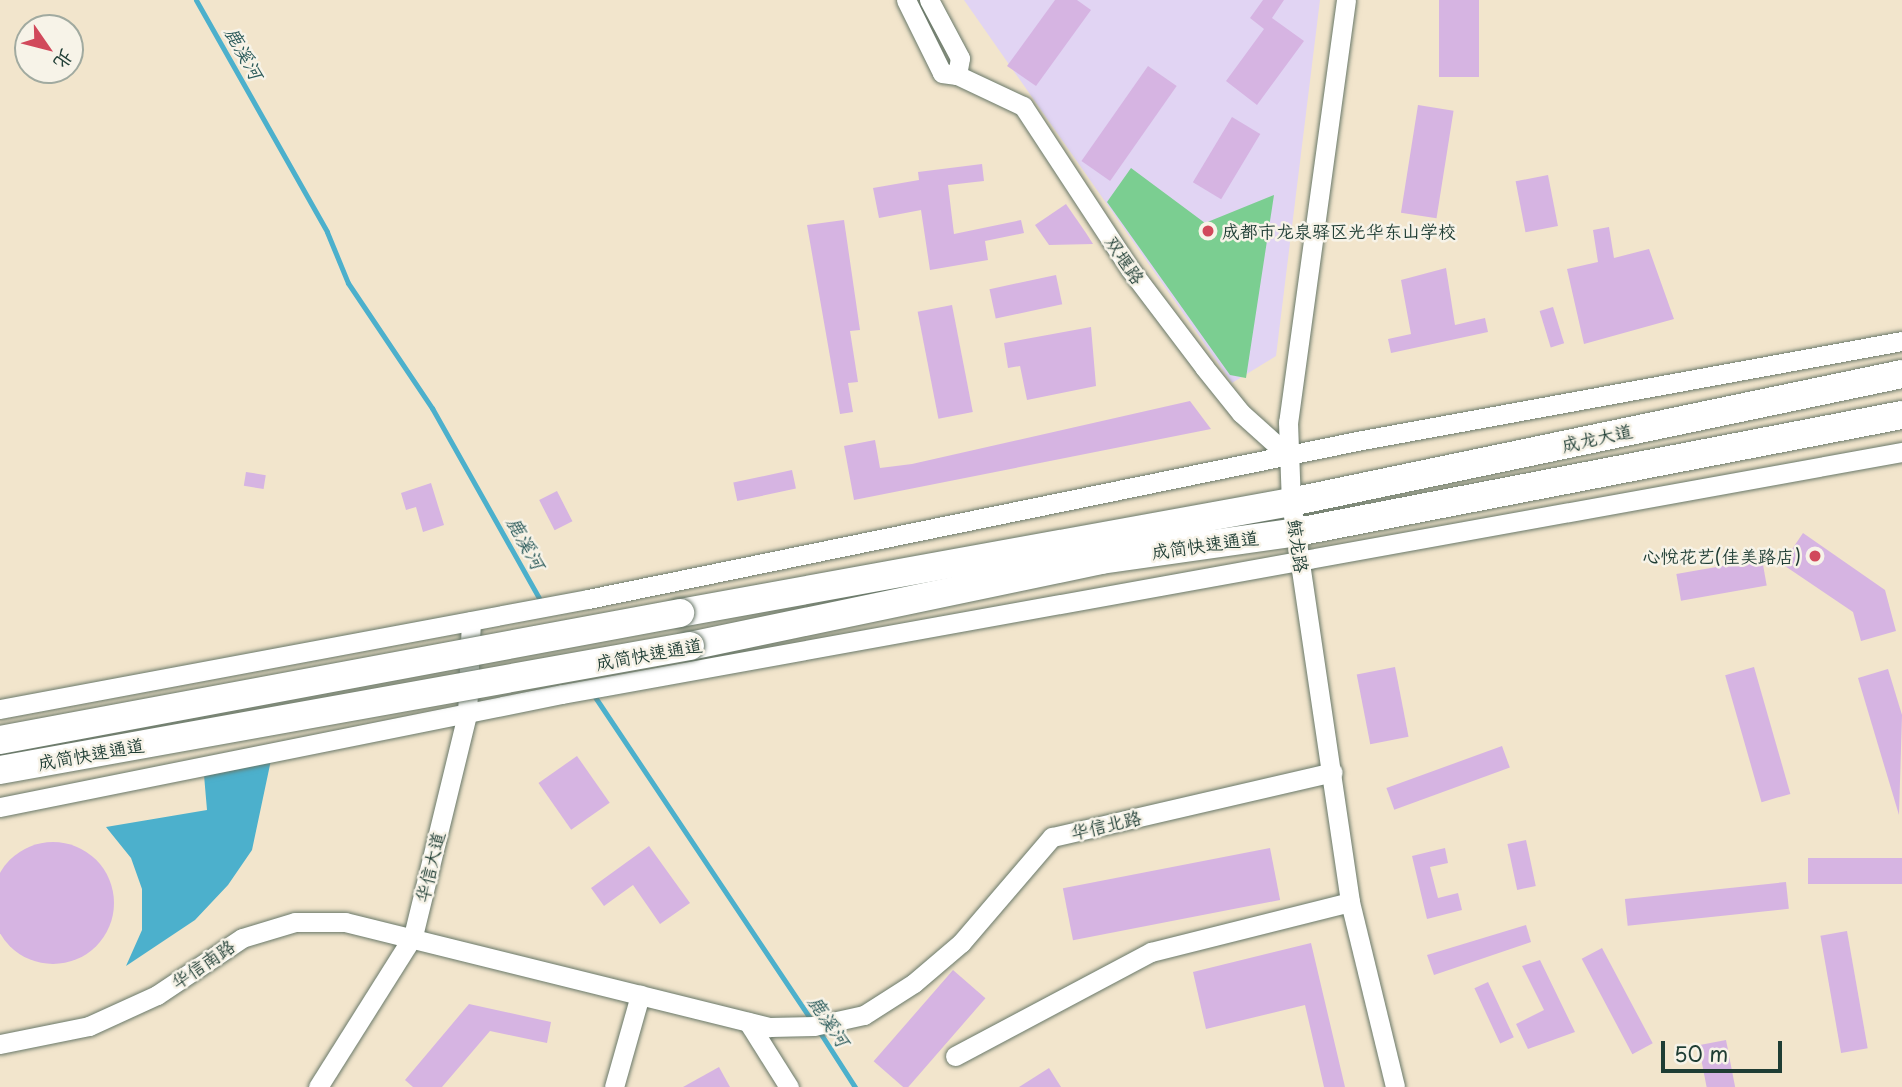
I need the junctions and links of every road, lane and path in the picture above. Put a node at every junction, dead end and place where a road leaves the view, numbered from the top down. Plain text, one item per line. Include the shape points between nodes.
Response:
1 (905, 0) edge
2 (929, 0) edge
3 (1346, 0) edge
4 (957, 75) junction
5 (1902, 341) edge
6 (1902, 374) edge
7 (1902, 415) edge
8 (1902, 452) edge
9 (1289, 456) junction
10 (1291, 502) junction
11 (1297, 532) junction
12 (1300, 562) junction
13 (471, 621) junction
14 (0, 709) edge
15 (467, 715) junction
16 (0, 740) edge
17 (0, 771) edge
18 (1333, 772) junction
19 (0, 807) edge
20 (1350, 902) junction
21 (414, 936) junction
22 (640, 995) junction
23 (748, 1022) junction
24 (770, 1027) joint
25 (0, 1044) edge
26 (955, 1056) dead end
27 (318, 1087) edge
28 (614, 1087) edge
29 (789, 1087) edge
30 (1395, 1087) edge

1 - 4 street, 双堰路 via 942,72
2 - 4 street via 960,58
3 - 9 street, 鲸龙路 via 1287,422
4 - 9 street, 双堰路 via 1023,106 1130,269 1204,367 1241,413
5 - 9 street
6 - 10 highway, 成龙大道
7 - 11 highway, 成龙大道
8 - 12 street
9 - 10 street, 鲸龙路
9 - 13 street
10 - 11 street, 鲸龙路
10 - 16 highway, 成简快速通道, bridge
11 - 12 street, 鲸龙路
11 - 17 highway, 成简快速通道, bridge via 1101,559 690,646
12 - 15 street
12 - 18 street, 鲸龙路
13 - 14 street
13 - 15 street, 华信大道
15 - 19 street
15 - 21 street, 华信大道
18 - 20 street, 鲸龙路
18 - 24 street, 华信北路 via 1052,837 961,943 864,1015
20 - 26 street via 1151,952
20 - 30 street, 鲸龙路
21 - 22 street, 华信南路
21 - 25 street, 华信南路 via 345,922 295,922 242,937 157,995 89,1026
21 - 27 street, 华信大道
22 - 23 street, 华信南路
22 - 28 street
23 - 24 street, 华信南路
23 - 29 street

